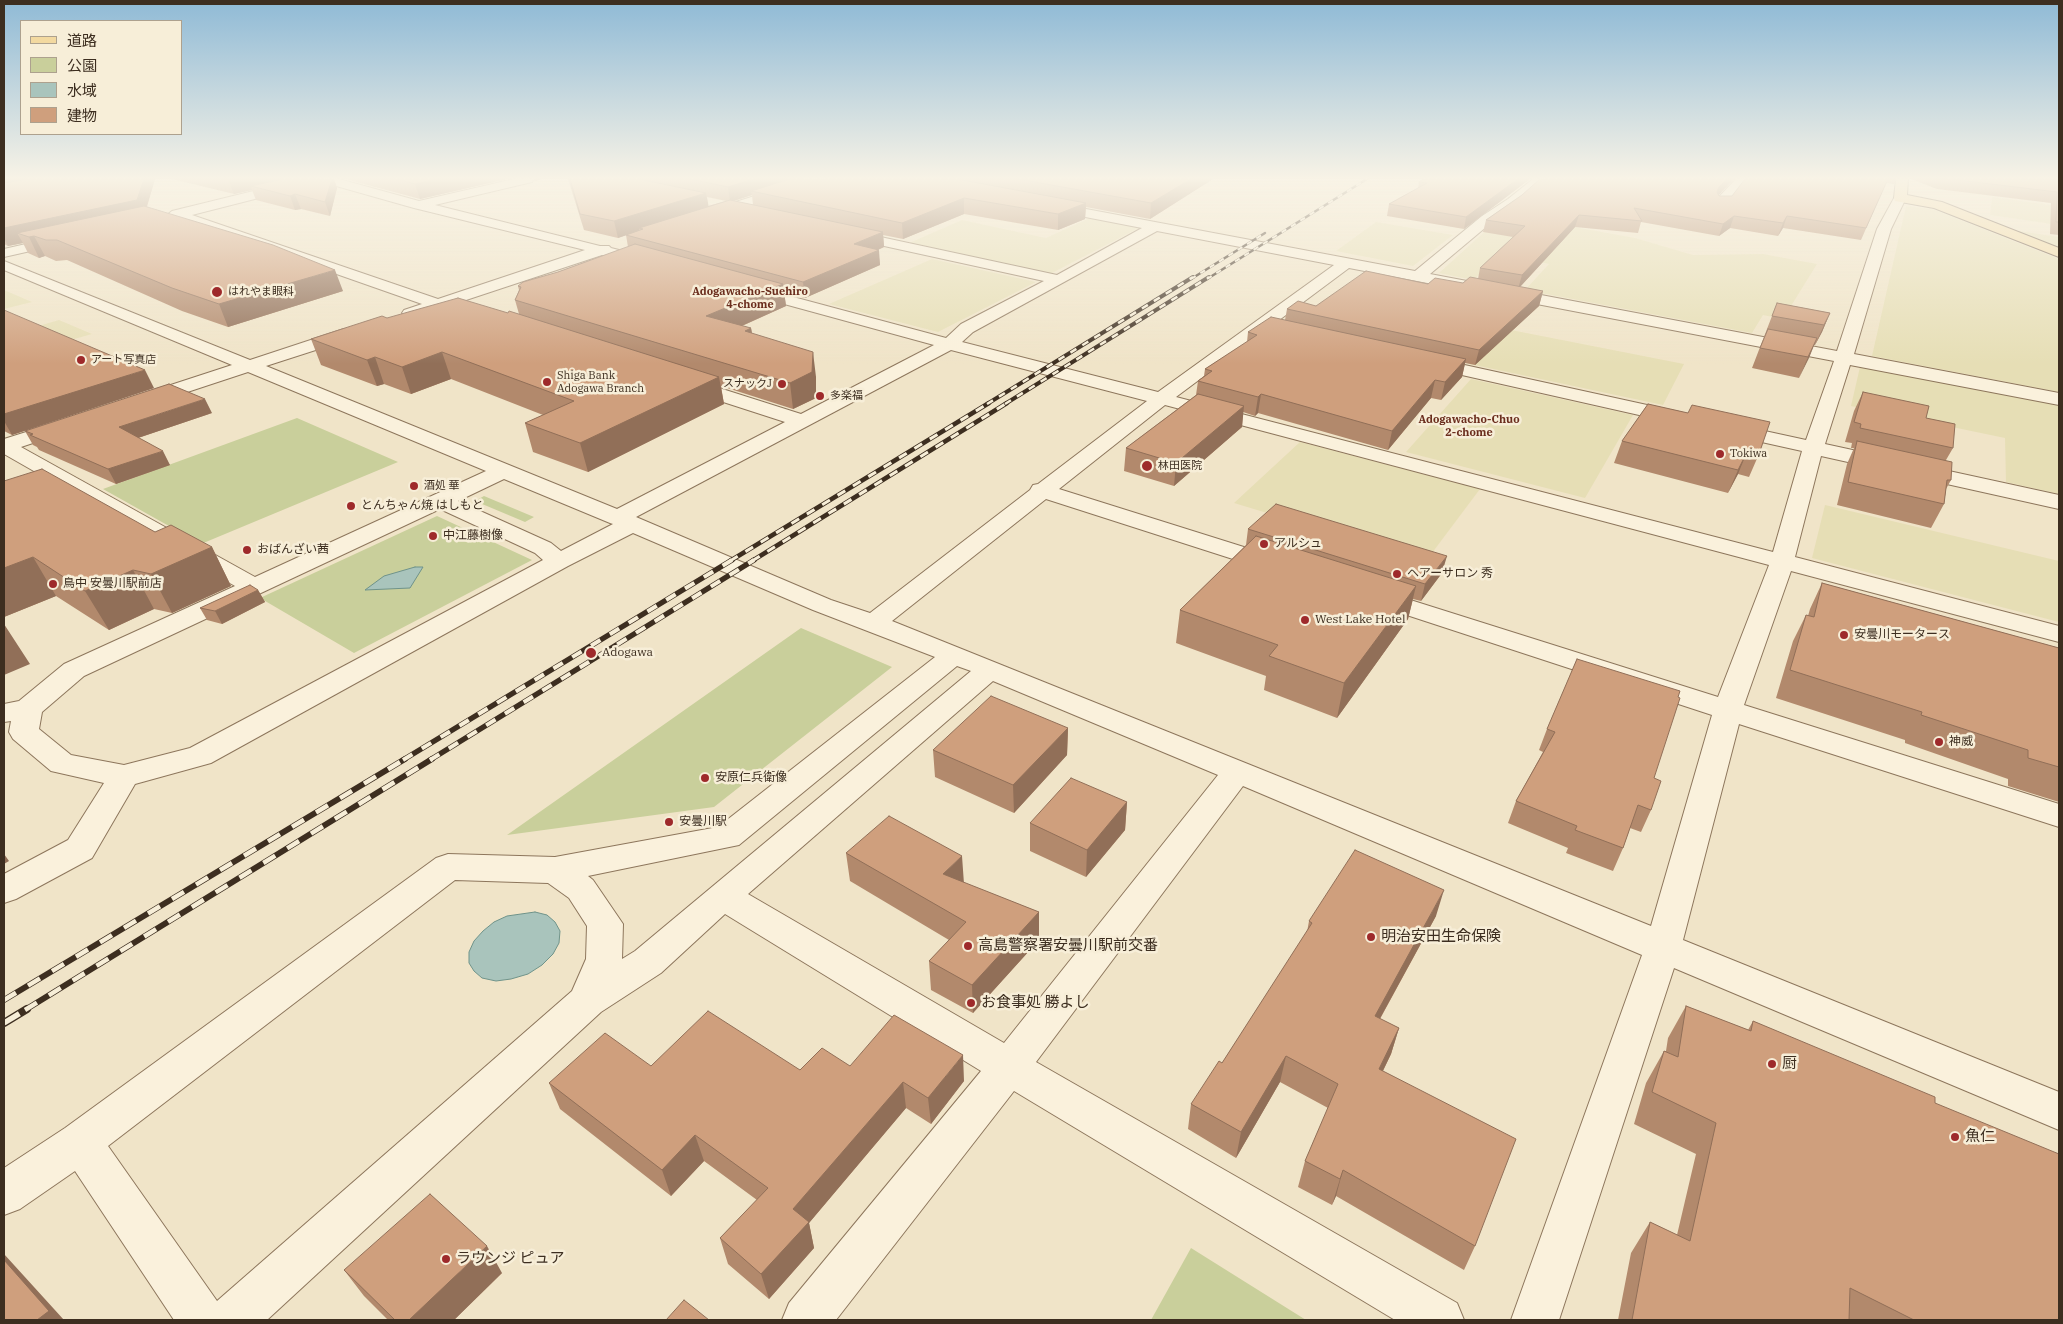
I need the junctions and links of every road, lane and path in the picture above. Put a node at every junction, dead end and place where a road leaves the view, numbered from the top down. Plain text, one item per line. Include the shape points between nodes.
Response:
1 (58, 241) edge
2 (255, 241) edge
3 (566, 241) edge
4 (881, 241) edge
5 (1129, 241) edge
6 (1232, 241) edge
7 (1460, 241) edge
8 (1880, 241) edge
9 (2030, 241) edge
10 (622, 244) dead end
11 (604, 250) junction
12 (2059, 252) edge
13 (4, 253) edge
14 (1346, 263) junction
15 (4, 265) edge
16 (661, 265) edge
17 (1420, 275) junction
18 (1059, 280) junction
19 (738, 286) edge
20 (438, 304) junction
21 (466, 313) edge
22 (392, 319) edge
23 (364, 328) edge
24 (948, 344) junction
25 (1844, 357) junction
26 (1408, 358) edge
27 (246, 366) junction
28 (672, 379) edge
29 (1161, 399) junction
30 (2059, 399) edge
31 (122, 407) edge
32 (86, 419) edge
33 (802, 422) junction
34 (4, 446) edge
35 (1813, 448) junction
36 (502, 472) junction
37 (1041, 490) junction
38 (440, 501) junction
39 (2059, 502) edge
40 (625, 521) junction
41 (558, 561) junction
42 (1782, 562) junction
43 (1295, 571) edge
44 (253, 586) junction
45 (1352, 589) edge
46 (873, 622) junction
47 (2059, 634) edge
48 (954, 655) junction
49 (990, 669) junction
50 (1728, 709) junction
51 (16, 711) edge
52 (1238, 772) junction
53 (124, 776) junction
54 (2059, 816) edge
55 (554, 870) junction
56 (4, 890) edge
57 (723, 896) junction
58 (1664, 947) junction
59 (587, 1001) junction
60 (1009, 1067) junction
61 (2059, 1111) edge
62 (80, 1142) junction
63 (4, 1194) edge
64 (202, 1320) edge
65 (232, 1320) edge
66 (806, 1320) edge
67 (1440, 1320) edge
68 (1535, 1320) edge

1 - 13 street
2 - 20 street
3 - 11 street
4 - 18 street
5 - 18 street
6 - 14 street
7 - 17 street
8 - 25 street
9 - 12 main road
10 - 11 street
11 - 16 street
11 - 20 street
14 - 17 street
14 - 29 street via 1273,328
15 - 27 street
17 - 25 street
18 - 24 street via 967,328
19 - 24 street
20 - 21 street
20 - 22 street
23 - 27 street
24 - 29 street
24 - 33 street
25 - 30 street
25 - 35 street
26 - 35 street
27 - 31 street
27 - 36 street
28 - 33 street
29 - 37 street
29 - 42 street
32 - 34 street
33 - 40 street
34 - 44 street
35 - 39 street
35 - 42 street
36 - 38 street
36 - 40 street
37 - 43 street
37 - 46 street
38 - 41 street via 543,548
38 - 44 street
40 - 41 street
40 - 46 street via 822,606
41 - 53 street via 200,756
42 - 47 street
42 - 50 street
44 - 51 street via 74,670
45 - 50 street
46 - 48 street
48 - 49 street
48 - 55 street via 727,837
49 - 52 street
49 - 57 street
50 - 54 street
50 - 58 street
51 - 53 street via 24,732 62,764
52 - 58 street
52 - 60 street
53 - 56 street via 80,849
55 - 59 street via 581,889 605,924 604,959
55 - 62 street via 448,867
57 - 59 street via 648,962
57 - 60 street
58 - 61 street
58 - 68 street
59 - 65 street
60 - 66 street
60 - 67 street
62 - 63 street
62 - 64 street

